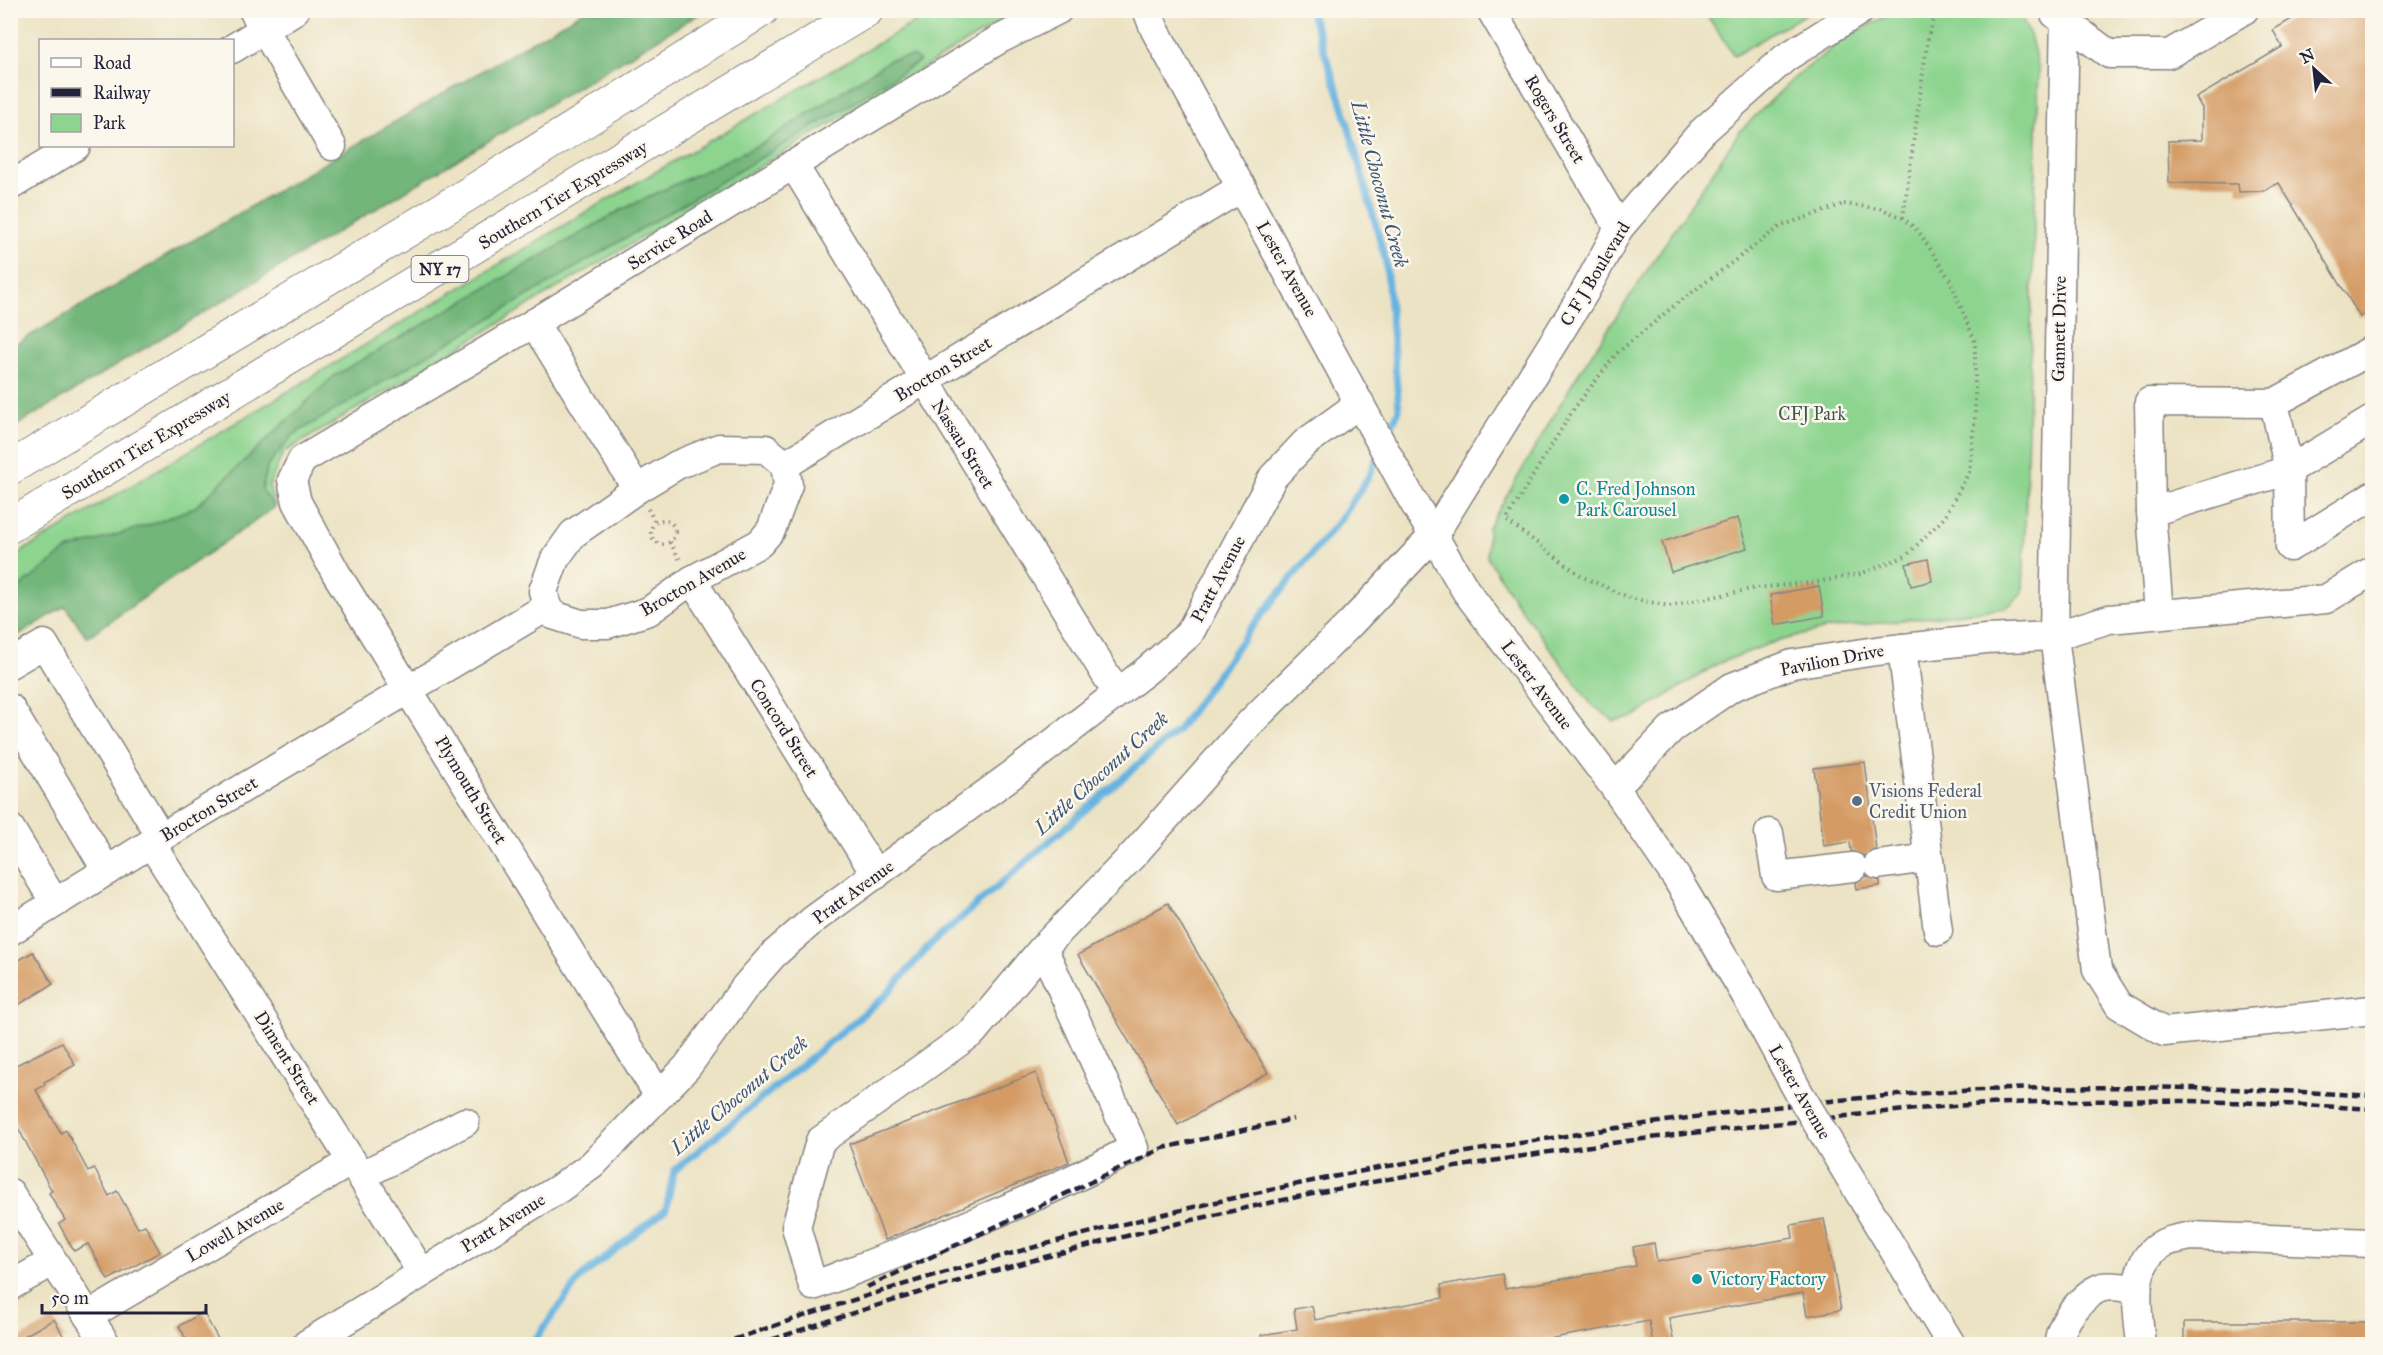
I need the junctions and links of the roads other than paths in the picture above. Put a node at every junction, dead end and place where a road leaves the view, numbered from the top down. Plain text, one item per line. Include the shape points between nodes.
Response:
1 (295, 10) edge
2 (762, 10) edge
3 (867, 10) edge
4 (1058, 10) edge
5 (1147, 10) edge
6 (1491, 10) edge
7 (1861, 10) edge
8 (2244, 10) edge
9 (2060, 14) edge
10 (259, 20) edge
11 (234, 47) edge
12 (332, 146) dead end
13 (74, 147) edge
14 (793, 164) junction
15 (12, 183) edge
16 (1242, 187) junction
17 (1619, 228) junction
18 (534, 323) junction
19 (2373, 350) edge
20 (924, 381) junction
21 (2274, 403) junction
22 (1363, 410) junction
23 (2373, 420) edge
24 (785, 465) junction
25 (10, 468) edge
26 (2289, 470) junction
27 (292, 480) joint
28 (637, 489) junction
29 (2373, 496) edge
30 (2151, 512) junction
31 (10, 526) edge
32 (1432, 536) junction
33 (2373, 571) edge
34 (692, 580) junction
35 (547, 607) junction
36 (2159, 614) junction
37 (2054, 636) junction
38 (1902, 648) junction
39 (10, 664) edge
40 (410, 690) junction
41 (1117, 693) junction
42 (10, 708) edge
43 (1615, 788) junction
44 (10, 828) edge
45 (1769, 833) dead end
46 (156, 840) junction
47 (1928, 858) junction
48 (107, 870) junction
49 (876, 875) junction
50 (56, 903) junction
51 (10, 931) edge
52 (1938, 931) dead end
53 (1043, 948) junction
54 (2373, 1010) edge
55 (659, 1096) junction
56 (465, 1122) dead end
57 (357, 1169) junction
58 (10, 1193) edge
59 (2373, 1243) edge
60 (52, 1262) junction
61 (422, 1273) junction
62 (10, 1286) edge
63 (2136, 1289) junction
64 (87, 1316) junction
65 (106, 1344) edge
66 (307, 1344) edge
67 (1951, 1344) edge
68 (2059, 1344) edge
69 (2141, 1344) edge

1 - 10 street
2 - 25 highway, NY 17 via 455,202
3 - 31 highway, Southern Tier Expressway / NY 17
4 - 14 street, Service Road via 998,40
5 - 16 street, Lester Avenue
6 - 17 street, Rogers Street
7 - 17 street, C F J Boulevard via 1785,58 1702,132
8 - 9 street via 2169,54 2109,54
9 - 37 street, Gannett Drive
10 - 11 street
10 - 12 street
13 - 15 street
14 - 18 street, Service Road
14 - 20 street, Nassau Street
16 - 20 street, Brocton Street
16 - 22 street, Lester Avenue
17 - 32 street, C F J Boulevard via 1584,294
18 - 27 street, Service Road via 302,460
18 - 28 street
19 - 21 street
20 - 24 street, Brocton Street
20 - 41 street, Nassau Street
21 - 26 street
21 - 30 street via 2149,402
22 - 32 street, Lester Avenue
22 - 41 street, Pratt Avenue via 1305,442 1273,477 1189,634
23 - 26 street
24 - 28 street via 766,449 719,448 677,465
24 - 34 street, Brocton Avenue via 788,485 771,530 760,543
26 - 29 street via 2290,547
26 - 30 street
27 - 40 street, Plymouth Street via 297,502 325,552
28 - 35 street via 573,534 555,559 543,591
30 - 36 street
32 - 43 street, Lester Avenue via 1466,591
32 - 53 street, C F J Boulevard via 1250,723 1134,854
33 - 36 street, Pavilion Drive via 2326,599
34 - 35 street, Brocton Avenue via 649,611 608,624 581,624 553,615
34 - 49 street, Concord Street
35 - 40 street
36 - 37 street, Pavilion Drive via 2109,619
37 - 38 street, Pavilion Drive
37 - 54 street, Gannett Drive via 2097,970 2119,1005 2164,1032
38 - 43 street, Pavilion Drive via 1792,664 1732,687 1671,729
38 - 47 street
39 - 46 street, Diment Street via 44,644
40 - 46 street, Brocton Street
40 - 55 street, Plymouth Street
41 - 49 street, Pratt Avenue
42 - 48 street
43 - 67 street, Lester Avenue, bridge via 1676,877 1799,1093
44 - 50 street
45 - 47 street via 1776,876
46 - 48 street, Brocton Street
46 - 57 street, Diment Street
47 - 52 street
48 - 50 street, Brocton Street
49 - 55 street, Pratt Avenue via 813,920 773,955 687,1067
50 - 51 street, Brocton Street
53 - 53 street, C F J Boulevard via 973,1032 820,1141 796,1227 813,1286 966,1227 1082,1176 1134,1148
55 - 61 street, Pratt Avenue via 592,1165 568,1183
56 - 57 street, Lowell Avenue
57 - 61 street, Diment Street
57 - 64 street, Lowell Avenue
58 - 60 street
59 - 63 street via 2191,1236 2164,1243 2146,1257
60 - 62 street
60 - 64 street
61 - 66 street, Pratt Avenue
63 - 68 street via 2102,1287 2071,1310
63 - 69 street
64 - 65 street

